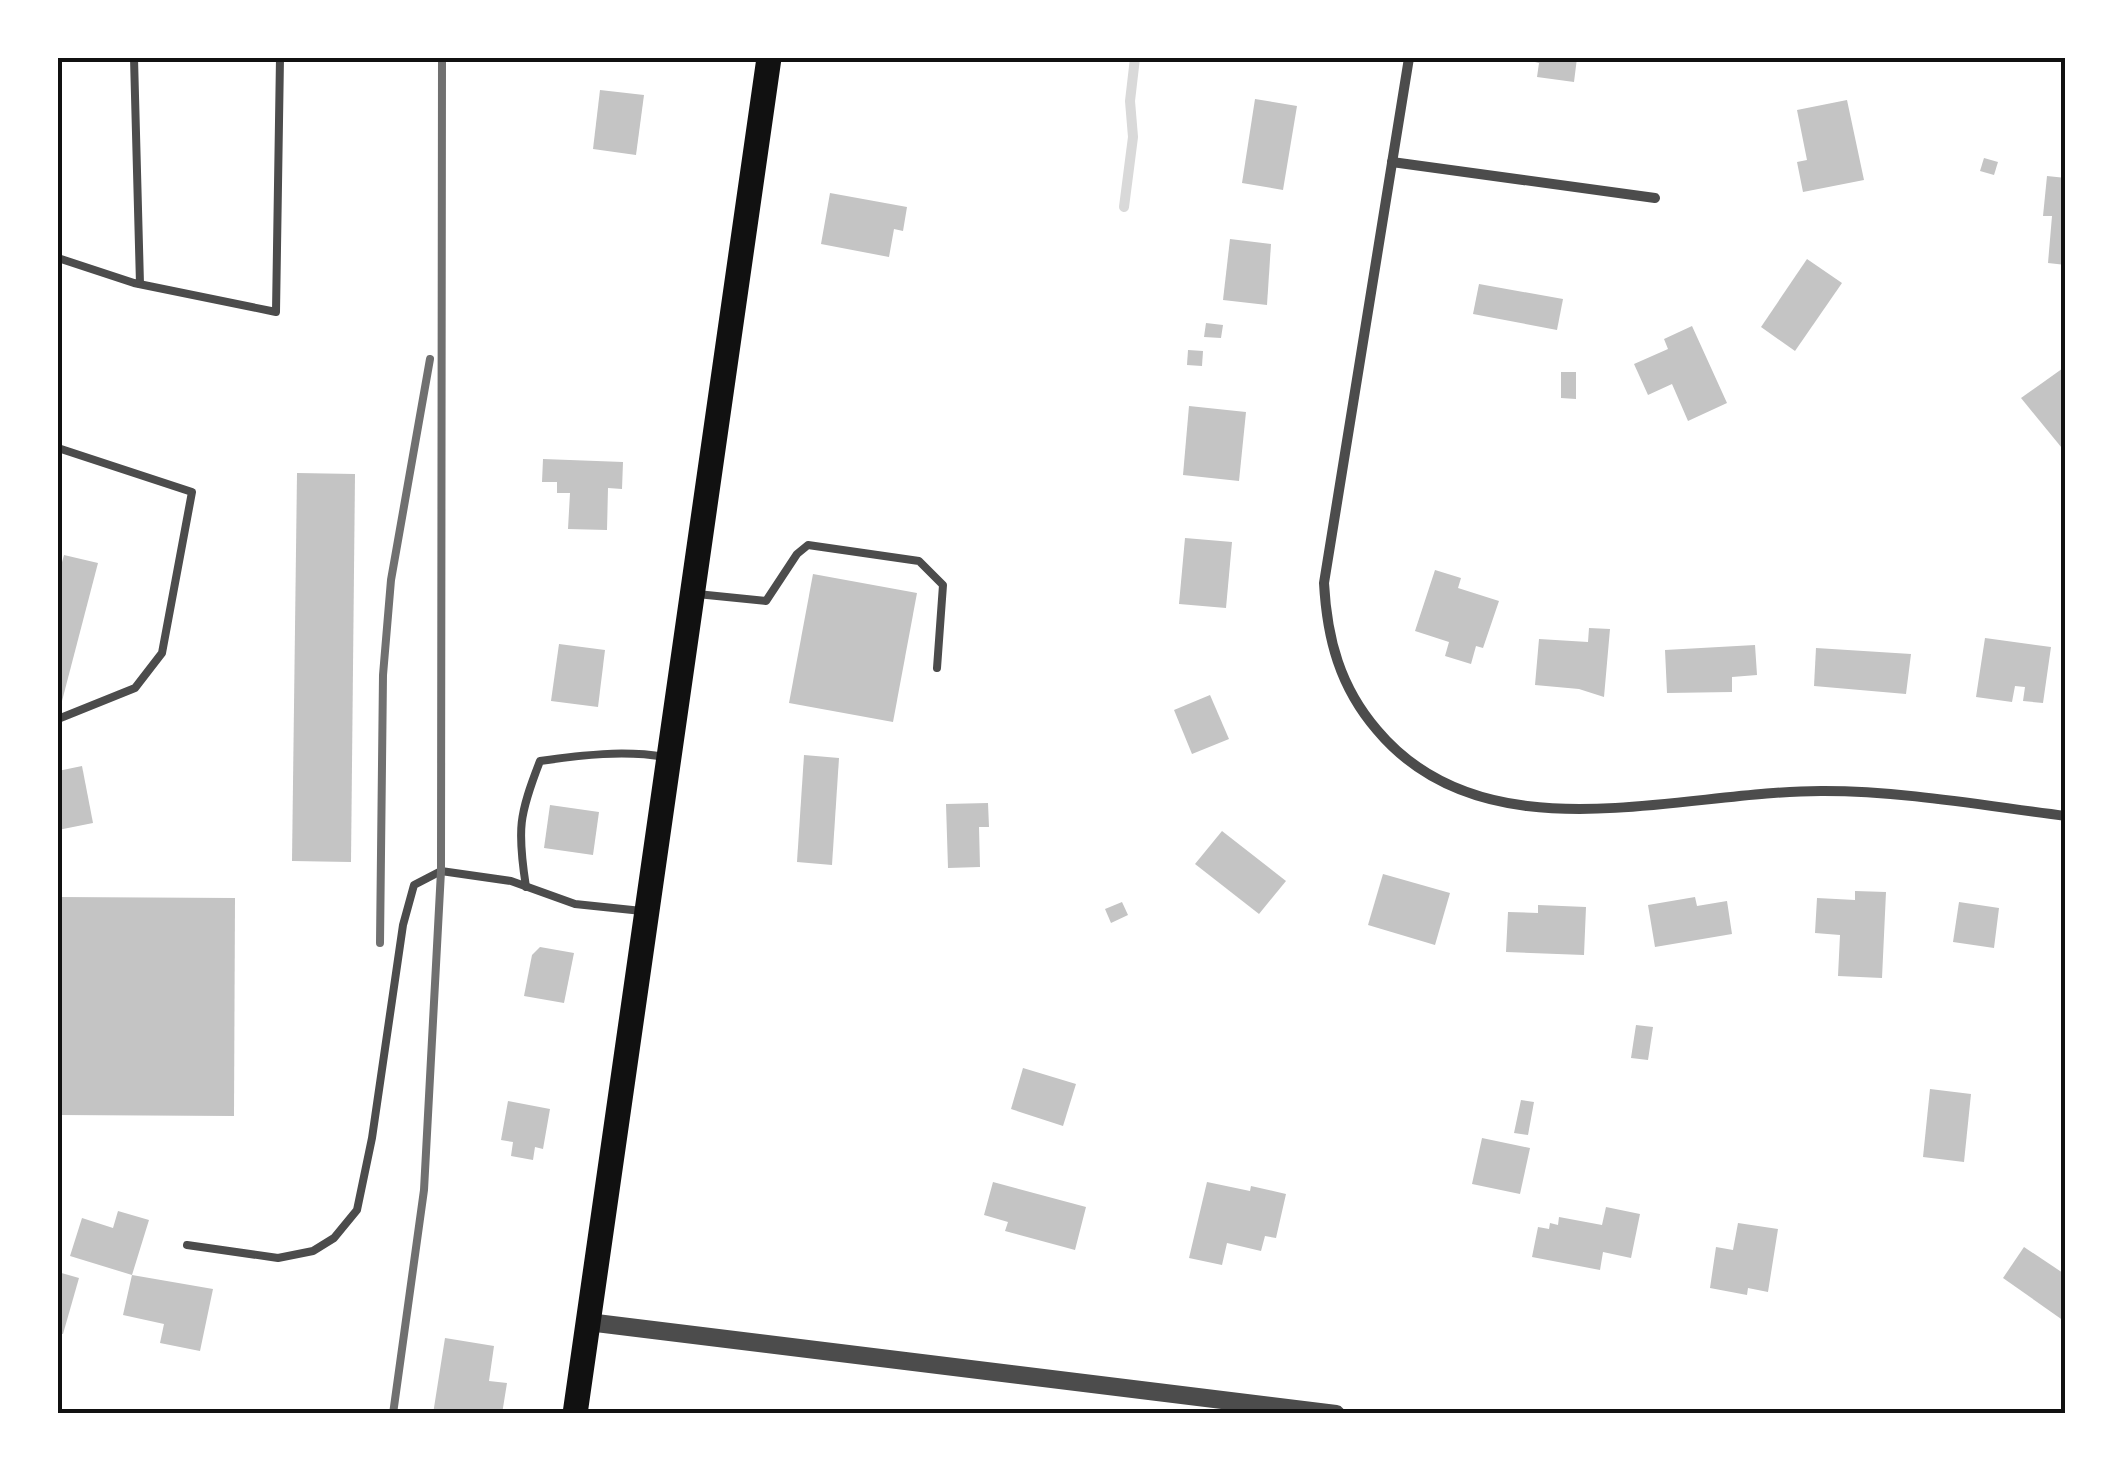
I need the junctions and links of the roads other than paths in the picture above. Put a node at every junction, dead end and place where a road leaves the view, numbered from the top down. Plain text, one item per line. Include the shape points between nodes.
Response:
1 (134, 58) edge
2 (280, 58) edge
3 (769, 58) edge
4 (1409, 58) edge
5 (1392, 162) junction
6 (1655, 198) dead end
7 (58, 258) edge
8 (140, 284) junction
9 (58, 448) edge
10 (693, 593) junction
11 (937, 668) dead end
12 (58, 719) edge
13 (670, 758) junction
14 (2066, 816) edge
15 (526, 886) junction
16 (647, 912) junction
17 (187, 1246) dead end
18 (588, 1322) junction
19 (1212, 1406) edge
20 (575, 1414) edge
21 (1336, 1414) edge

1 - 8 lane
2 - 8 lane via 276,312
3 - 10 main road
4 - 5 street
5 - 6 street
5 - 14 street via 1324,583 1326,620 1344,682 1388,743 1443,783 1533,808 1824,791
7 - 8 lane
9 - 12 lane via 192,492 162,653 135,688
10 - 11 lane via 766,601 808,545 919,561 943,585
10 - 13 main road
13 - 15 lane via 594,754 540,761 522,806
13 - 16 main road
15 - 16 lane via 574,904
15 - 17 lane via 442,871 414,886 358,1210 334,1238 313,1251 278,1258
16 - 18 main road
18 - 19 street
18 - 20 main road
19 - 21 street

